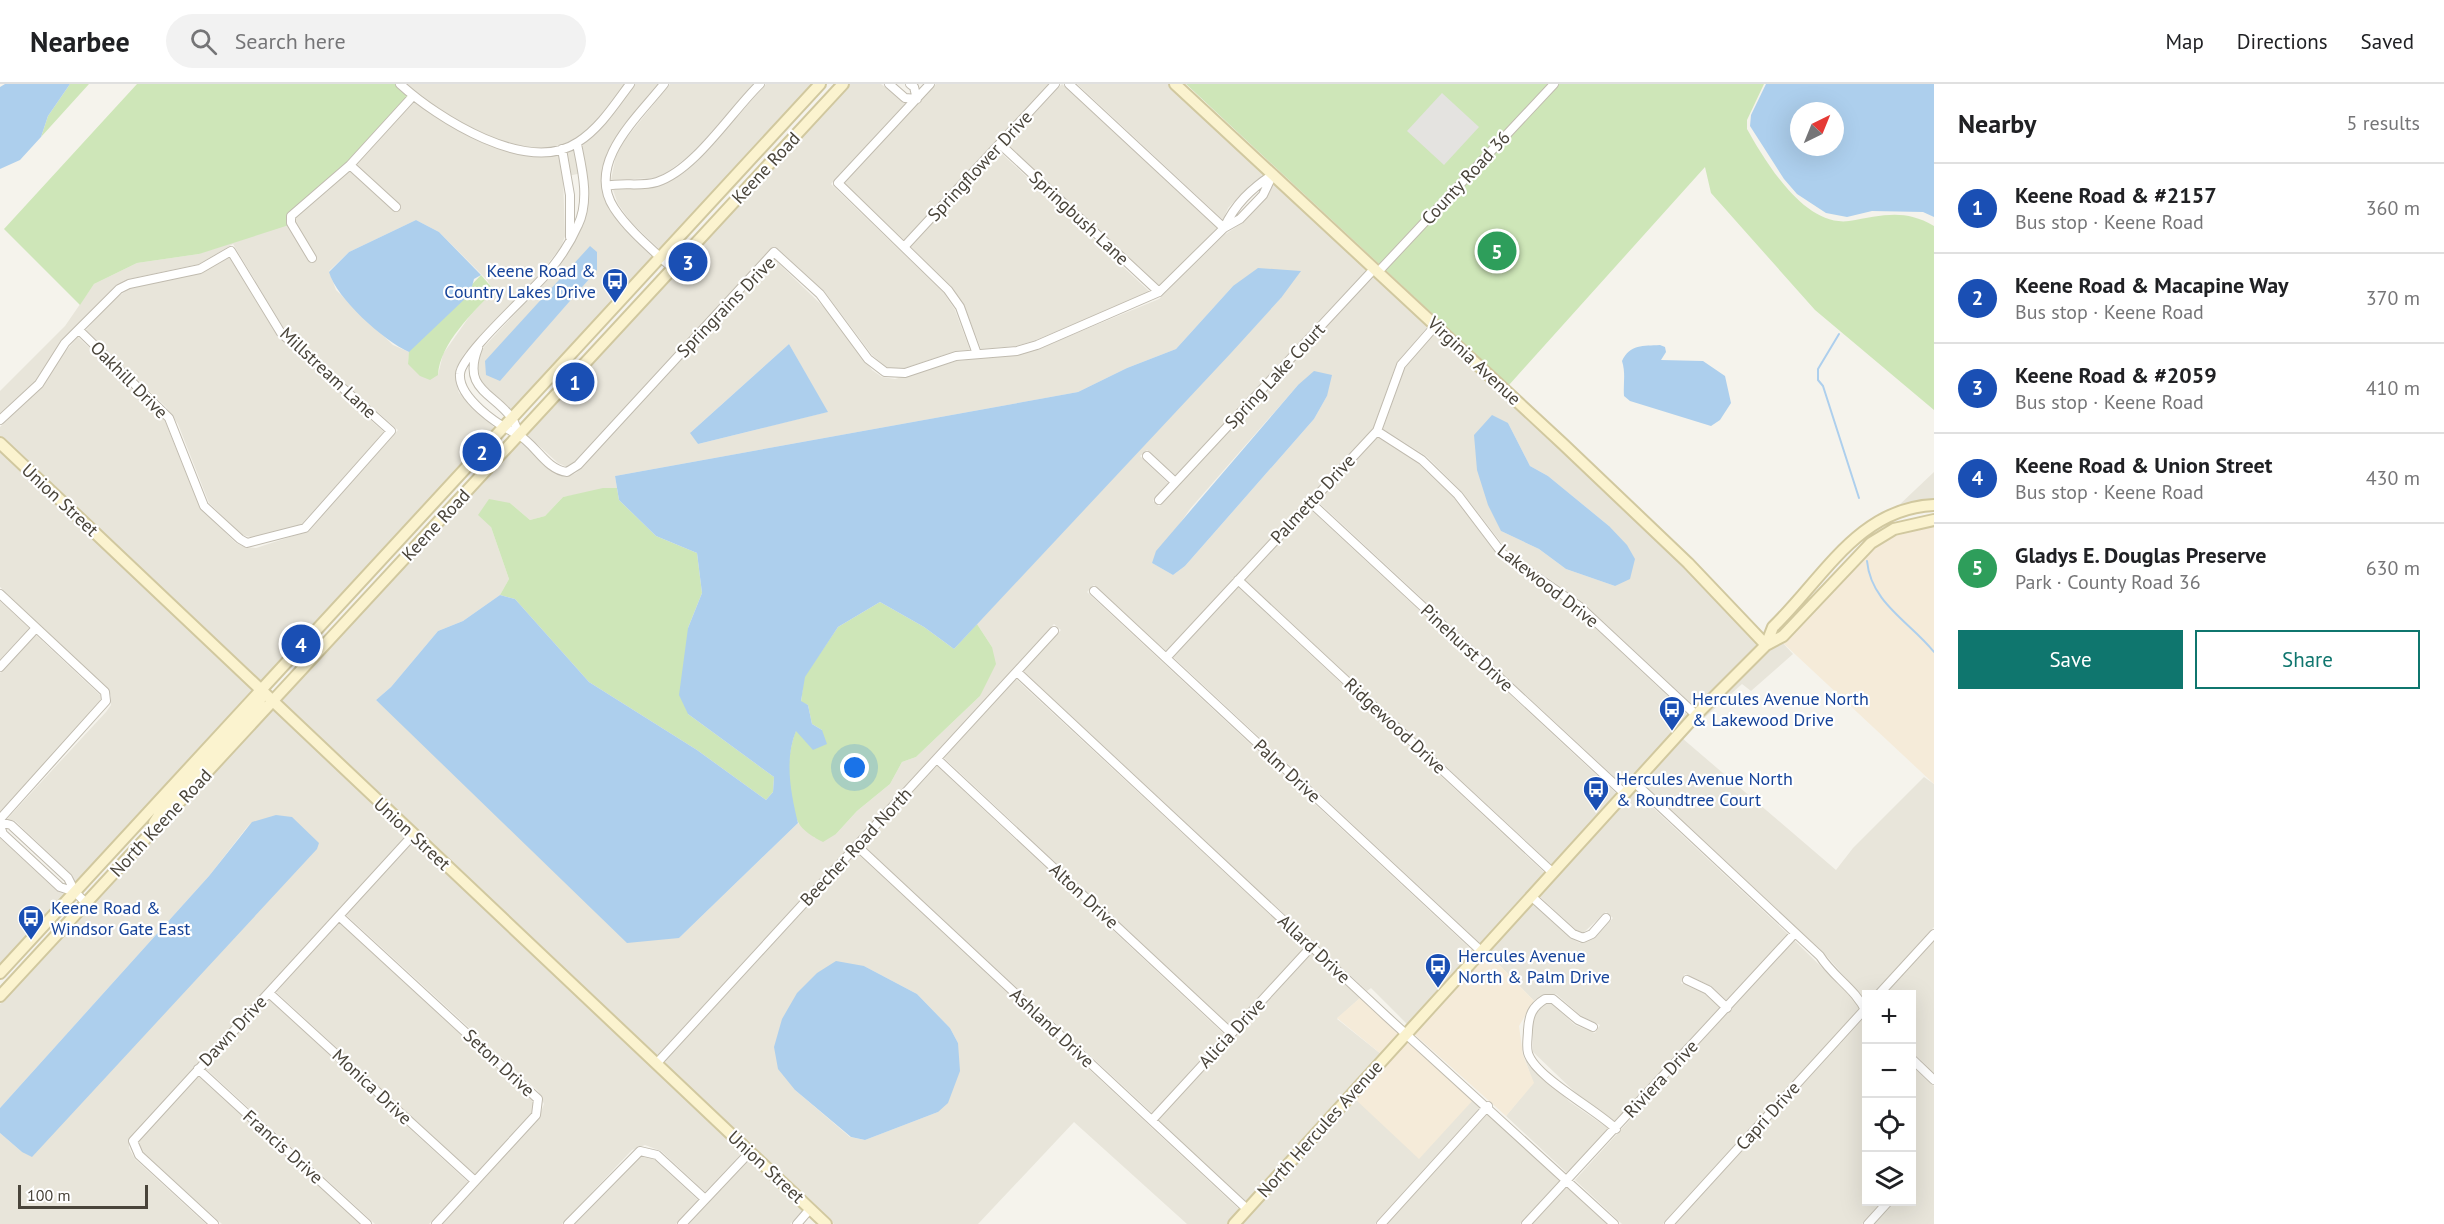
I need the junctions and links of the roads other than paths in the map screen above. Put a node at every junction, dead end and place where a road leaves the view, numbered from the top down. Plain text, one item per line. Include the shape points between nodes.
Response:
1 (400, 84) edge
2 (630, 84) edge
3 (664, 84) edge
4 (760, 84) edge
5 (820, 84) edge
6 (843, 84) edge
7 (889, 84) edge
8 (910, 84) edge
9 (930, 84) edge
10 (1055, 84) edge
11 (1069, 84) edge
12 (1175, 84) edge
13 (1554, 84) edge
14 (413, 96) junction
15 (917, 99) junction
16 (577, 144) junction
17 (1000, 144) junction
18 (562, 149) junction
19 (350, 165) junction
20 (1273, 174) junction
21 (583, 178) junction
22 (568, 180) junction
23 (606, 186) junction
24 (396, 207) dead end
25 (1224, 228) junction
26 (570, 237) junction
27 (903, 247) junction
28 (660, 257) junction
29 (312, 258) dead end
30 (673, 269) junction
31 (1376, 271) junction
32 (1159, 292) junction
33 (1436, 325) junction
34 (79, 330) junction
35 (478, 346) junction
36 (977, 354) junction
37 (512, 418) junction
38 (0, 420) edge
39 (502, 428) junction
40 (391, 431) joint
41 (1377, 431) junction
42 (519, 435) junction
43 (0, 443) edge
44 (1147, 456) dead end
45 (1175, 482) junction
46 (1159, 500) dead end
47 (1310, 502) junction
48 (1934, 505) edge
49 (1934, 520) edge
50 (364, 578) junction
51 (1238, 580) junction
52 (1094, 591) dead end
53 (0, 594) edge
54 (36, 628) junction
55 (1054, 631) dead end
56 (1766, 645) junction
57 (1166, 658) junction
58 (0, 666) edge
59 (1017, 672) junction
60 (261, 690) junction
61 (273, 702) junction
62 (1696, 715) junction
63 (937, 759) junction
64 (1634, 782) junction
65 (1624, 793) junction
66 (0, 822) edge
67 (413, 835) junction
68 (140, 845) junction
69 (857, 846) junction
70 (1552, 872) junction
71 (75, 892) junction
72 (1531, 896) junction
73 (86, 903) junction
74 (339, 916) junction
75 (1606, 918) dead end
76 (1795, 933) junction
77 (1934, 934) edge
78 (1312, 946) junction
79 (1481, 951) junction
80 (0, 973) edge
81 (1688, 980) dead end
82 (1883, 990) edge
83 (269, 993) junction
84 (0, 996) edge
85 (1862, 1002) edge
86 (1727, 1008) junction
87 (1862, 1014) edge
88 (1593, 1027) dead end
89 (1406, 1033) junction
90 (1231, 1034) junction
91 (657, 1063) junction
92 (1916, 1064) edge
93 (198, 1069) junction
94 (1934, 1080) edge
95 (1488, 1106) junction
96 (1152, 1120) junction
97 (1616, 1128) junction
98 (750, 1152) junction
99 (475, 1181) junction
100 (1568, 1181) junction
101 (705, 1199) junction
102 (1884, 1206) edge
103 (810, 1209) junction
104 (1247, 1209) junction
105 (214, 1224) edge
106 (368, 1224) edge
107 (435, 1224) edge
108 (568, 1224) edge
109 (682, 1224) edge
110 (797, 1224) edge
111 (826, 1224) edge
112 (1234, 1224) edge
113 (1381, 1224) edge
114 (1526, 1224) edge
115 (1614, 1224) edge
116 (1669, 1224) edge
117 (1868, 1224) edge

1 - 14 street
2 - 16 street via 599,124
3 - 23 street via 611,154
4 - 23 street via 696,156 668,177 656,183
5 - 28 street, Keene Road
6 - 30 street, Keene Road
7 - 15 street via 905,99
8 - 15 street
9 - 15 street
10 - 17 street, Springflower Drive
11 - 25 street
12 - 20 street, Virginia Avenue
13 - 31 street, County Road 36
14 - 18 street via 448,122 486,140 528,150
14 - 19 street
15 - 27 street via 838,183
16 - 18 street
16 - 21 street
17 - 27 street, Springflower Drive
17 - 32 street, Springbush Lane
18 - 22 street
19 - 24 street
19 - 29 street via 291,216 291,223
20 - 25 street, Springrains Drive via 1254,187 1232,211
20 - 31 street, Virginia Avenue
21 - 22 street
21 - 26 street via 582,214
22 - 26 street
23 - 28 street via 613,207
25 - 32 street, Springrains Drive
26 - 35 street via 549,272
27 - 36 street via 948,290 960,307
28 - 30 street
28 - 37 street, Keene Road
30 - 42 street, Keene Road
31 - 33 street, Virginia Avenue
31 - 45 street, Spring Lake Court
32 - 36 street, Springrains Drive via 1037,345
33 - 41 street, Palmetto Drive via 1401,365
33 - 56 street, Virginia Avenue via 1688,563
34 - 38 street via 58,353 39,384
34 - 40 street, Millstream Lane via 119,289 200,269 231,251 281,333
34 - 40 street, Oakhill Drive via 169,418 204,506 247,543 305,528
35 - 37 street via 473,364 477,384
35 - 39 street via 463,362 460,382 469,397
36 - 42 street, Springrains Drive via 956,356 905,373 885,372 868,359 820,294 774,252 573,469 561,471
37 - 39 street, Keene Road
37 - 42 street
39 - 42 street
39 - 50 street, Keene Road
41 - 47 street, Palmetto Drive
41 - 62 street, Lakewood Drive via 1422,460 1458,495 1502,553 1571,600
42 - 61 street, Keene Road
43 - 60 street, Union Street
44 - 45 street
45 - 46 street, Spring Lake Court
47 - 51 street, Palmetto Drive
47 - 65 street, Pinehurst Drive
48 - 56 street via 1896,512 1860,532 1773,627
49 - 56 street via 1908,524 1882,535 1783,636
50 - 60 street, Keene Road
50 - 61 street via 341,613 279,681
51 - 57 street, Palmetto Drive
51 - 70 street, Ridgewood Drive
52 - 57 street, Palm Drive
53 - 54 street
54 - 58 street
54 - 66 street via 105,692 106,701
55 - 59 street, Beecher Road North
56 - 62 street, North Hercules Avenue
57 - 79 street, Palm Drive
59 - 63 street, Beecher Road North
59 - 78 street, Allard Drive
60 - 61 street, Union Street
60 - 68 street via 255,711 161,812
60 - 71 street, North Keene Road
61 - 67 street, Union Street
61 - 68 street, North Keene Road
62 - 64 street, North Hercules Avenue
63 - 69 street, Beecher Road North
63 - 90 street, Alton Drive
64 - 65 street, North Hercules Avenue
64 - 76 street
65 - 70 street, North Hercules Avenue
66 - 71 street via 3,834 60,887
67 - 74 street, Dawn Drive
67 - 91 street, Union Street
68 - 73 street, North Keene Road
69 - 91 street, Beecher Road North
69 - 96 street, Ashland Drive
70 - 72 street, North Hercules Avenue
71 - 73 street
71 - 80 street, North Keene Road
72 - 75 street via 1573,934 1583,938
72 - 79 street, North Hercules Avenue
73 - 84 street, North Keene Road
74 - 83 street, Dawn Drive
74 - 99 street, Seton Drive via 538,1100 536,1114
76 - 85 street
76 - 86 street, Riviera Drive
77 - 82 street
78 - 89 street, Allard Drive
78 - 90 street, Alicia Drive
79 - 89 street, North Hercules Avenue
81 - 86 street via 1708,990
83 - 93 street, Dawn Drive
83 - 99 street, Monica Drive
86 - 97 street, Riviera Drive
87 - 116 street, Capri Drive
88 - 97 street via 1553,999 1545,999 1531,1011 1528,1054 1573,1098
89 - 95 street, Allard Drive
89 - 104 street, North Hercules Avenue
90 - 96 street, Alicia Drive
91 - 98 street, Union Street
92 - 94 street
93 - 105 street, Dawn Drive via 136,1137 133,1146 138,1155
93 - 106 street, Francis Drive
95 - 100 street, Allard Drive
95 - 113 street
96 - 104 street, Ashland Drive
97 - 100 street, Riviera Drive
98 - 101 street
98 - 103 street, Union Street
99 - 107 street, Seton Drive
100 - 114 street, Riviera Drive
100 - 115 street, Allard Drive
101 - 108 street via 657,1155 640,1151
101 - 109 street
102 - 117 street
103 - 110 street
103 - 111 street, Union Street
104 - 112 street, North Hercules Avenue

